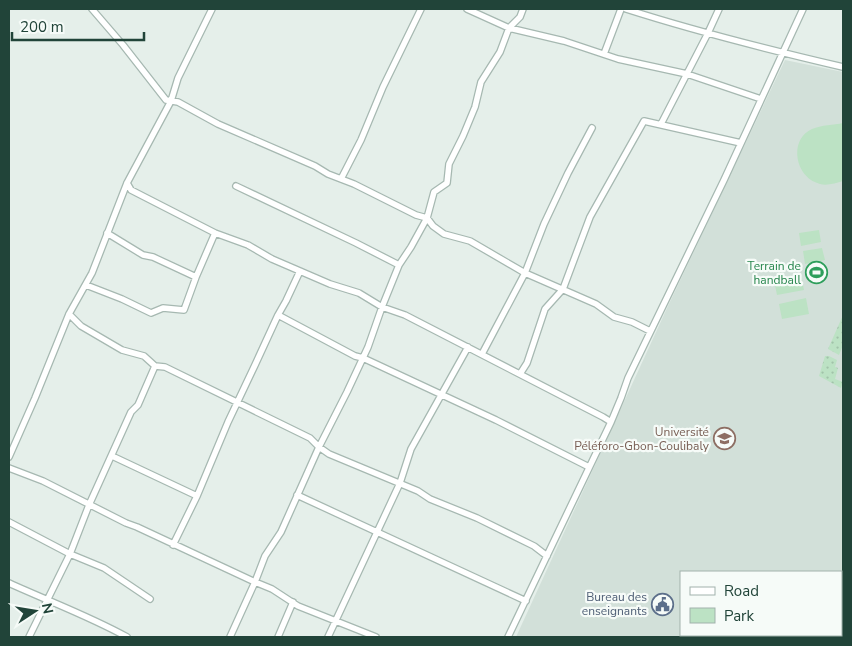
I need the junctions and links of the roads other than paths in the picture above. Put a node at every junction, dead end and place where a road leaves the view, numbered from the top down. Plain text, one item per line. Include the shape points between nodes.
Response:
1 (92, 9) edge
2 (212, 9) edge
3 (421, 9) edge
4 (467, 9) edge
5 (524, 9) edge
6 (621, 9) edge
7 (626, 9) edge
8 (719, 9) edge
9 (803, 9) edge
10 (510, 28) junction
11 (708, 33) junction
12 (782, 53) junction
13 (604, 54) junction
14 (843, 67) edge
15 (687, 74) junction
16 (761, 99) junction
17 (171, 101) junction
18 (661, 124) junction
19 (592, 128) dead end
20 (741, 143) junction
21 (341, 179) junction
22 (127, 183) junction
23 (236, 186) dead end
24 (427, 218) junction
25 (108, 232) junction
26 (215, 233) junction
27 (399, 265) junction
28 (300, 271) junction
29 (525, 273) junction
30 (196, 277) junction
31 (86, 285) junction
32 (563, 289) junction
33 (382, 307) junction
34 (69, 314) junction
35 (278, 315) junction
36 (650, 331) junction
37 (468, 347) junction
38 (482, 354) junction
39 (363, 358) junction
40 (155, 366) junction
41 (520, 374) junction
42 (441, 394) junction
43 (238, 403) junction
44 (611, 422) junction
45 (319, 447) junction
46 (112, 456) junction
47 (9, 457) edge
48 (589, 467) junction
49 (9, 468) edge
50 (400, 483) junction
51 (297, 495) junction
52 (197, 496) junction
53 (89, 505) junction
54 (9, 522) edge
55 (378, 532) junction
56 (173, 544) junction
57 (70, 554) junction
58 (547, 556) junction
59 (255, 582) junction
60 (9, 583) edge
61 (150, 599) dead end
62 (47, 600) junction
63 (526, 601) junction
64 (293, 602) junction
65 (336, 621) junction
66 (29, 637) edge
67 (126, 637) edge
68 (230, 637) edge
69 (278, 637) edge
70 (328, 637) edge
71 (376, 637) edge
72 (508, 637) edge

1 - 17 street via 166,100
2 - 17 street via 178,78
3 - 21 street
4 - 10 street
5 - 10 street
6 - 13 street
7 - 11 street
8 - 11 street
9 - 12 street
10 - 13 street
10 - 24 street via 500,52 480,82 475,106 449,164 447,182 434,192
11 - 12 street
11 - 15 street
12 - 14 street
12 - 16 street
13 - 15 street
15 - 16 street
15 - 18 street
16 - 20 street
17 - 21 street
17 - 22 street
18 - 20 street
18 - 32 street via 644,120 590,217
19 - 29 street via 544,224
20 - 36 street
21 - 24 street
22 - 25 street
22 - 26 street via 131,190
23 - 27 street
24 - 27 street
24 - 29 street via 444,234 470,241
25 - 30 street via 142,254
25 - 31 street
26 - 28 street via 248,245
26 - 30 street
27 - 33 street
28 - 33 street via 359,294
28 - 35 street
29 - 32 street
29 - 38 street
30 - 31 street via 184,310 163,308 150,313
31 - 34 street
32 - 36 street via 596,304 614,317
32 - 41 street via 545,309 527,363
33 - 37 street
33 - 39 street
34 - 40 street via 81,326 122,350 144,356
34 - 47 street
35 - 39 street
35 - 43 street
36 - 44 street
37 - 38 street
37 - 42 street
38 - 41 street
39 - 42 street
39 - 45 street
40 - 43 street via 165,367
40 - 46 street
41 - 44 street
42 - 48 street
42 - 50 street via 411,449
43 - 45 street via 310,438
43 - 52 street
44 - 48 street
45 - 50 street
45 - 51 street
46 - 52 street
46 - 53 street
48 - 58 street
49 - 53 street
50 - 55 street
50 - 58 street via 534,546
51 - 55 street
51 - 59 street
52 - 56 street
53 - 56 street
53 - 57 street
54 - 57 street
55 - 63 street
55 - 65 street
56 - 59 street
57 - 61 street via 104,568
57 - 62 street
58 - 63 street
59 - 64 street via 272,588
59 - 68 street
60 - 62 street
62 - 66 street
62 - 67 street
63 - 72 street
64 - 65 street
64 - 69 street
65 - 70 street
65 - 71 street

